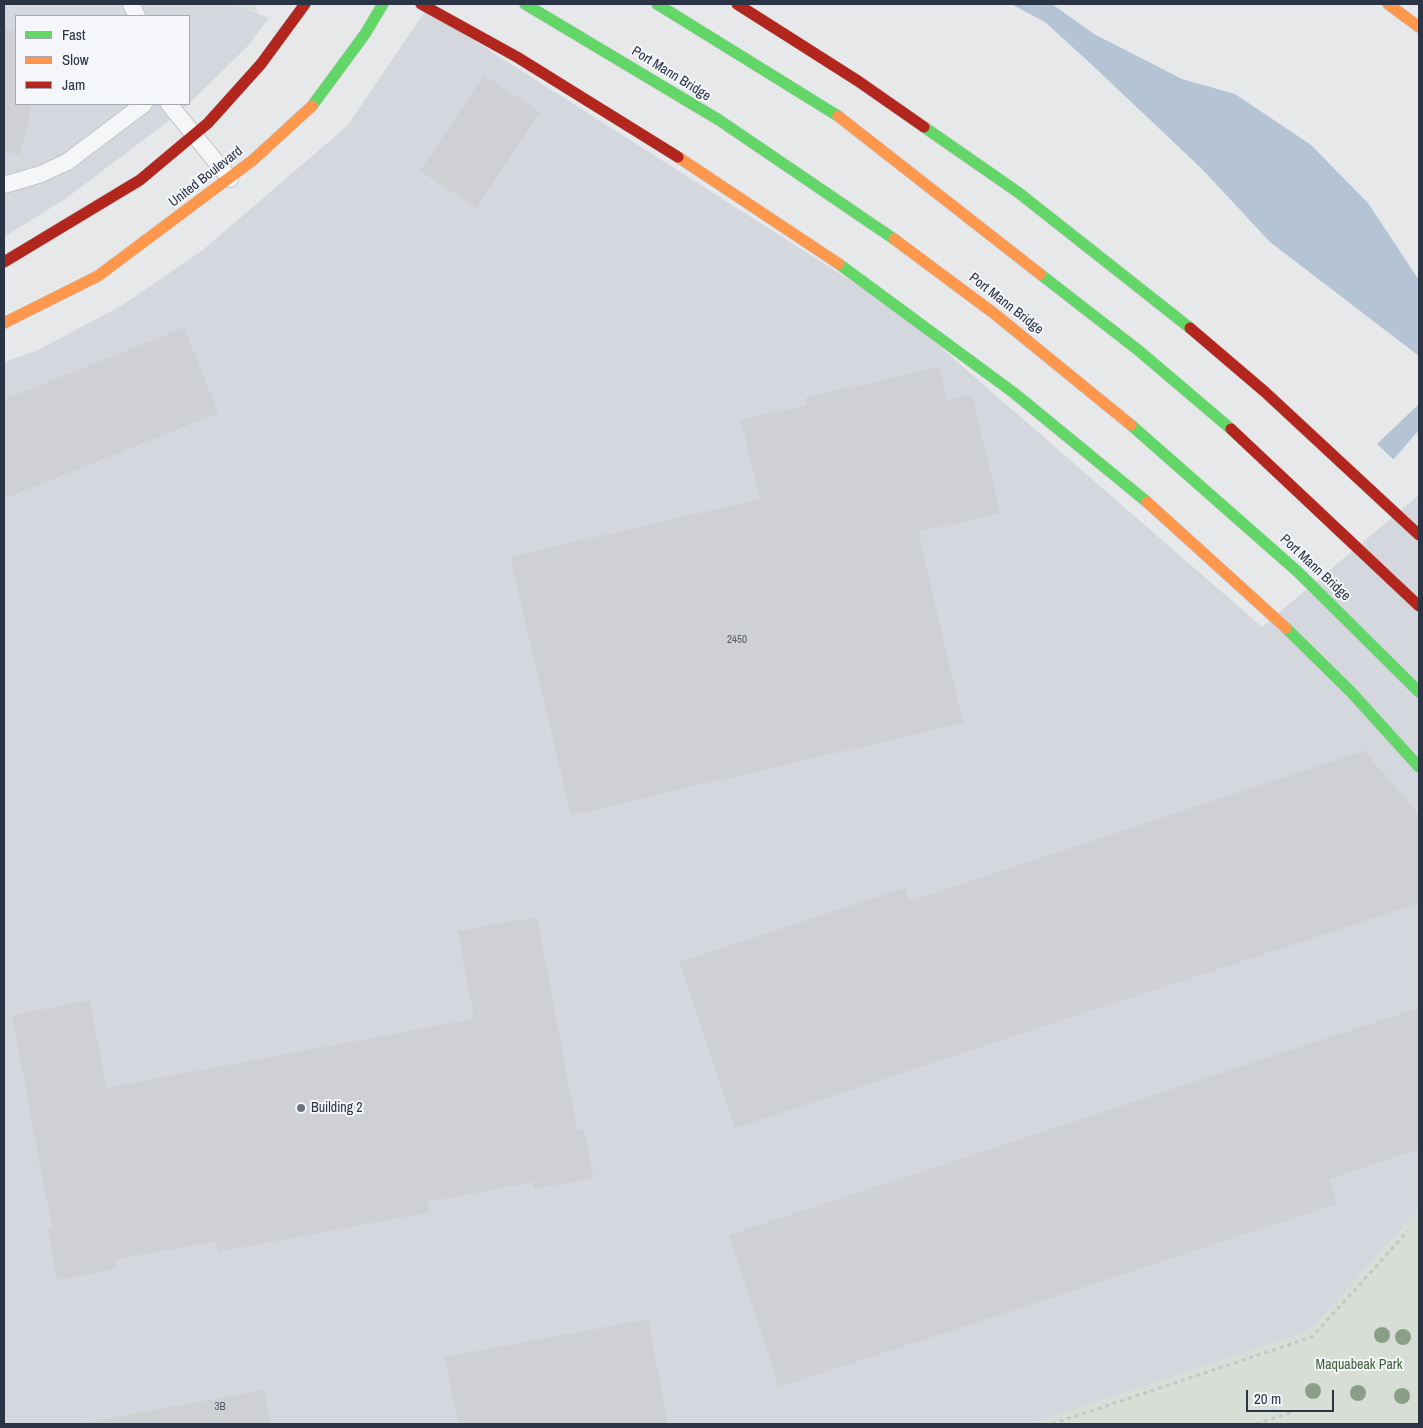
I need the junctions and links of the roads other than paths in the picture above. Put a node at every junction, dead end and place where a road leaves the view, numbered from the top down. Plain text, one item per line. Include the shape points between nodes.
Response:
1 (305, 4) edge
2 (383, 4) edge
3 (421, 4) edge
4 (525, 4) edge
5 (657, 4) edge
6 (737, 4) edge
7 (1388, 4) edge
8 (1419, 27) edge
9 (143, 105) edge
10 (170, 105) edge
11 (193, 136) junction
12 (230, 179) junction
13 (4, 185) edge
14 (4, 262) edge
15 (4, 323) edge
16 (1419, 535) edge
17 (1419, 606) edge
18 (1419, 692) edge
19 (1419, 767) edge

1 - 11 main road via 261,64
2 - 12 main road, United Boulevard via 315,102
3 - 19 main road via 563,84 752,204 926,325 1160,512 1329,670
4 - 18 main road, Port Mann Bridge via 798,171 955,283 1192,475 1364,633
5 - 17 main road via 836,115 1138,350 1232,430
6 - 16 main road via 858,81 1019,193 1169,310 1258,386
7 - 8 main road
9 - 13 lane via 67,162
10 - 11 lane
11 - 12 lane
11 - 14 main road via 140,180
12 - 15 main road, United Boulevard via 98,276

